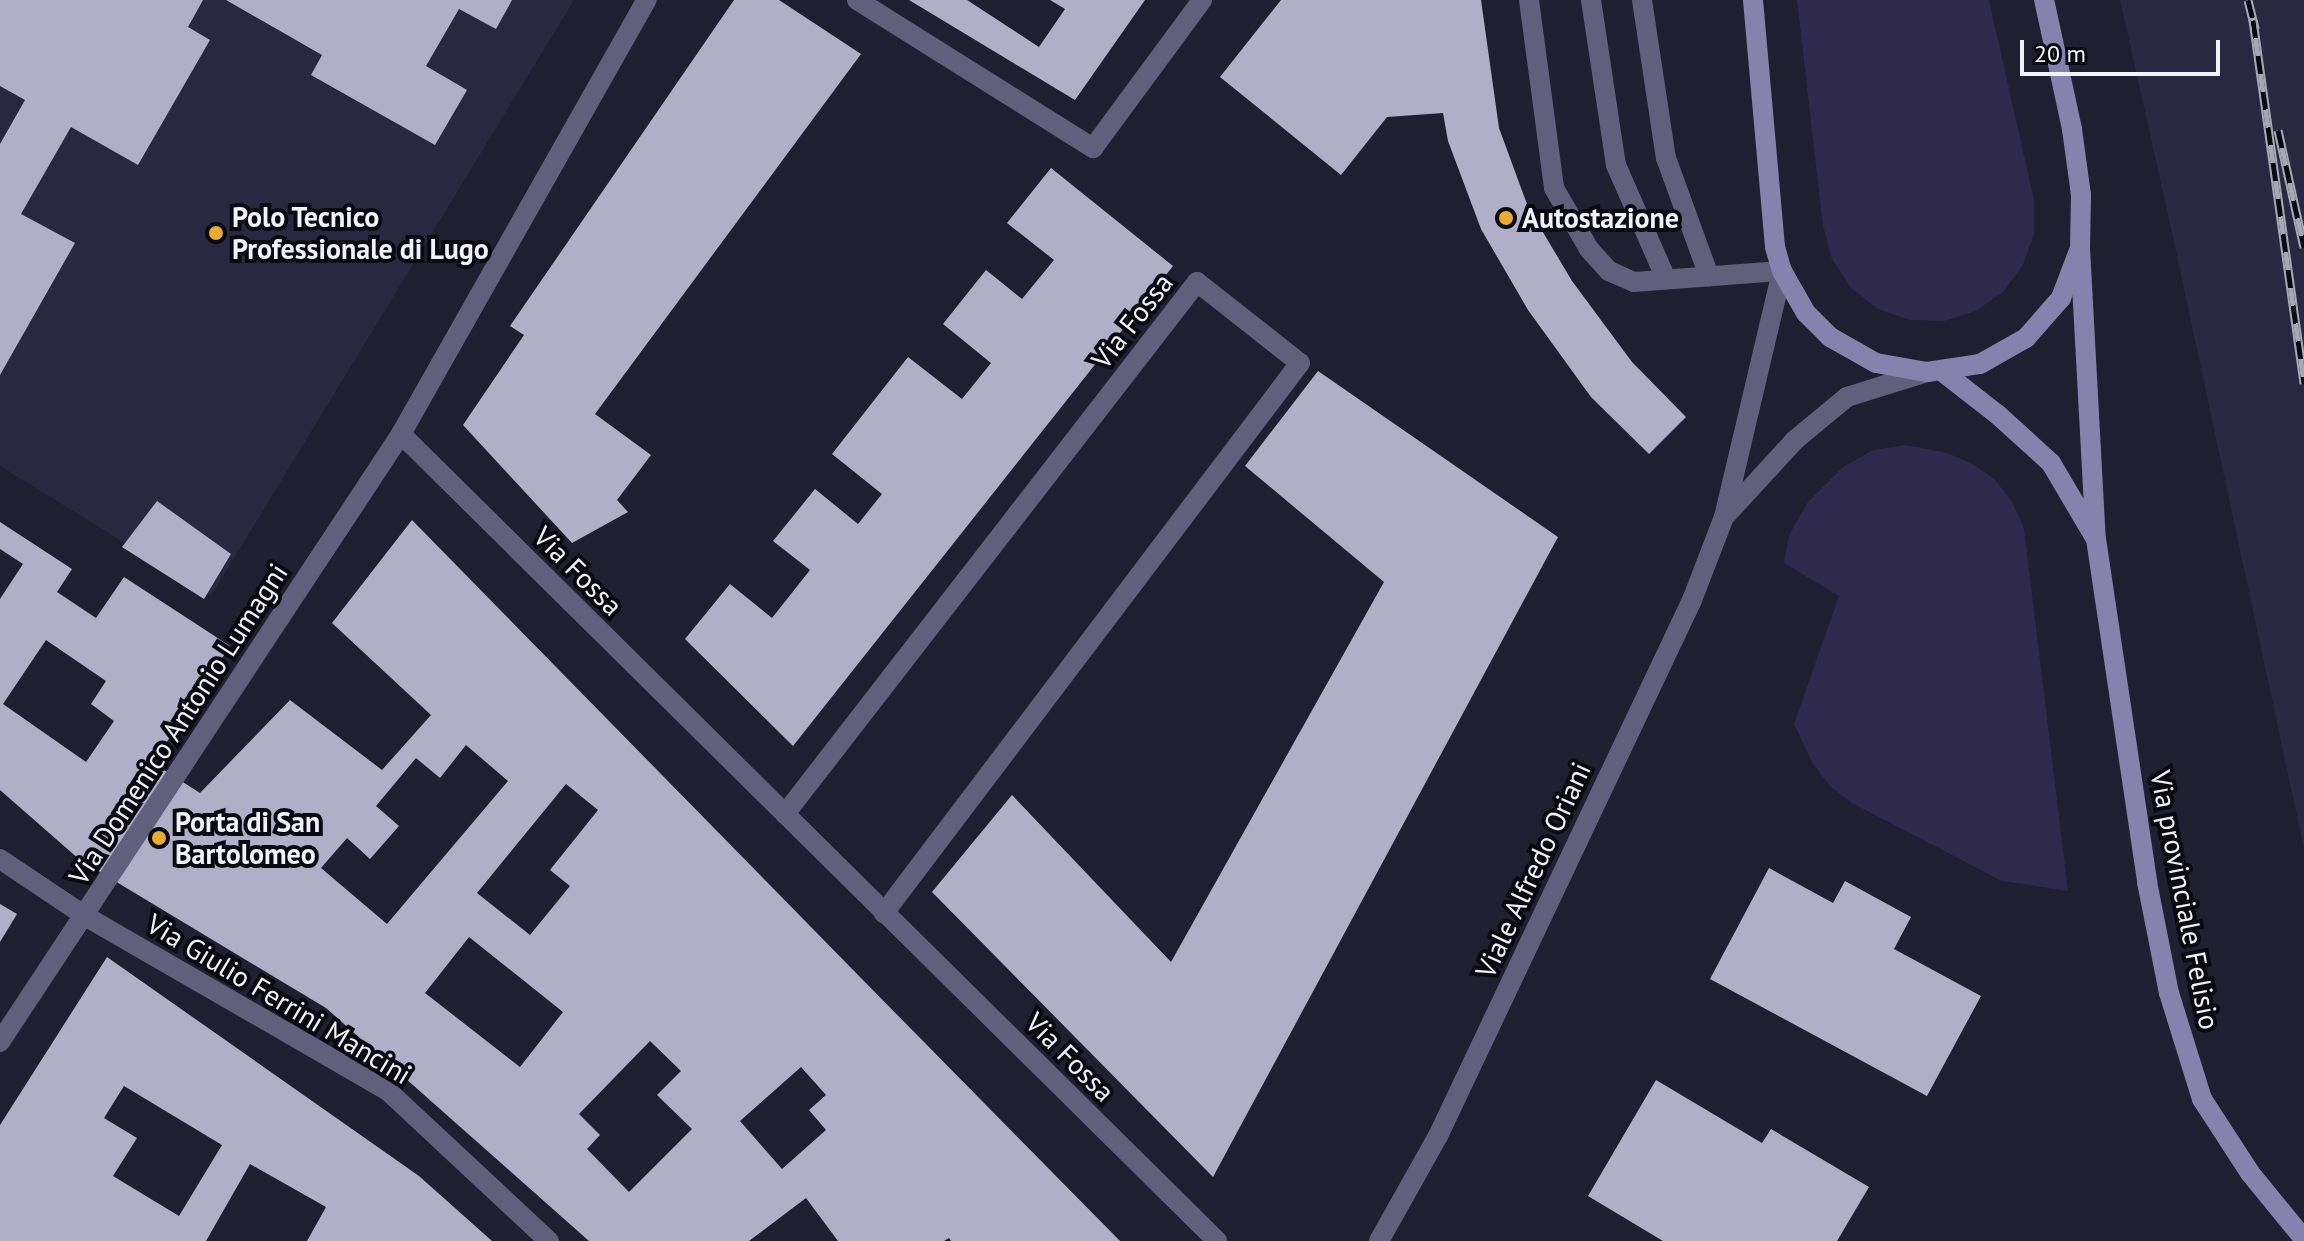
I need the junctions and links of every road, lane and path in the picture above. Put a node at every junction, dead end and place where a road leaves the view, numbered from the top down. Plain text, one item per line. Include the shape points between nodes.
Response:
1 (647, 0) edge
2 (857, 0) edge
3 (1202, 0) edge
4 (1529, 0) edge
5 (1591, 0) edge
6 (1642, 0) edge
7 (1753, 0) edge
8 (2044, 0) edge
9 (2080, 248) junction
10 (1782, 271) junction
11 (1709, 276) junction
12 (1666, 279) junction
13 (1935, 372) junction
14 (401, 434) junction
15 (1724, 517) junction
16 (2096, 539) junction
17 (785, 814) junction
18 (0, 859) edge
19 (884, 913) junction
20 (85, 916) junction
21 (0, 1042) edge
22 (2304, 1239) edge
23 (549, 1241) edge
24 (1217, 1241) edge
25 (1379, 1241) edge

1 - 14 street, Via Domenico Antonio Lumagni
2 - 3 street via 1093,148
4 - 12 street via 1554,188 1589,249 1609,271 1634,282
5 - 12 street via 1616,165
6 - 11 street via 1666,158
7 - 10 main road via 1775,247
8 - 9 main road, Via provinciale Felisio via 2072,129 2081,195
9 - 13 main road via 2061,298 2026,338 1980,364
9 - 16 main road, Via provinciale Felisio
10 - 11 street
10 - 13 main road via 1806,313 1830,337 1876,363
10 - 15 street, Viale Alfredo Oriani
11 - 12 street
13 - 15 street, Viale Alfredo Oriani via 1847,397 1795,440
13 - 16 main road, Via provinciale Felisio via 1997,414 2051,463
14 - 17 street, Via Fossa
14 - 20 street, Via Domenico Antonio Lumagni
15 - 25 street, Viale Alfredo Oriani via 1692,600 1438,1136
16 - 22 main road, Via provinciale Felisio via 2147,882 2169,993 2202,1099 2250,1173
17 - 19 street, Via Fossa
17 - 19 street, Via Fossa via 1197,282 1300,363
18 - 20 street, Via Giulio Ferrini Mancini
19 - 24 street, Via Fossa
20 - 21 street, Via Domenico Antonio Lumagni
20 - 23 street, Via Giulio Ferrini Mancini via 388,1091

